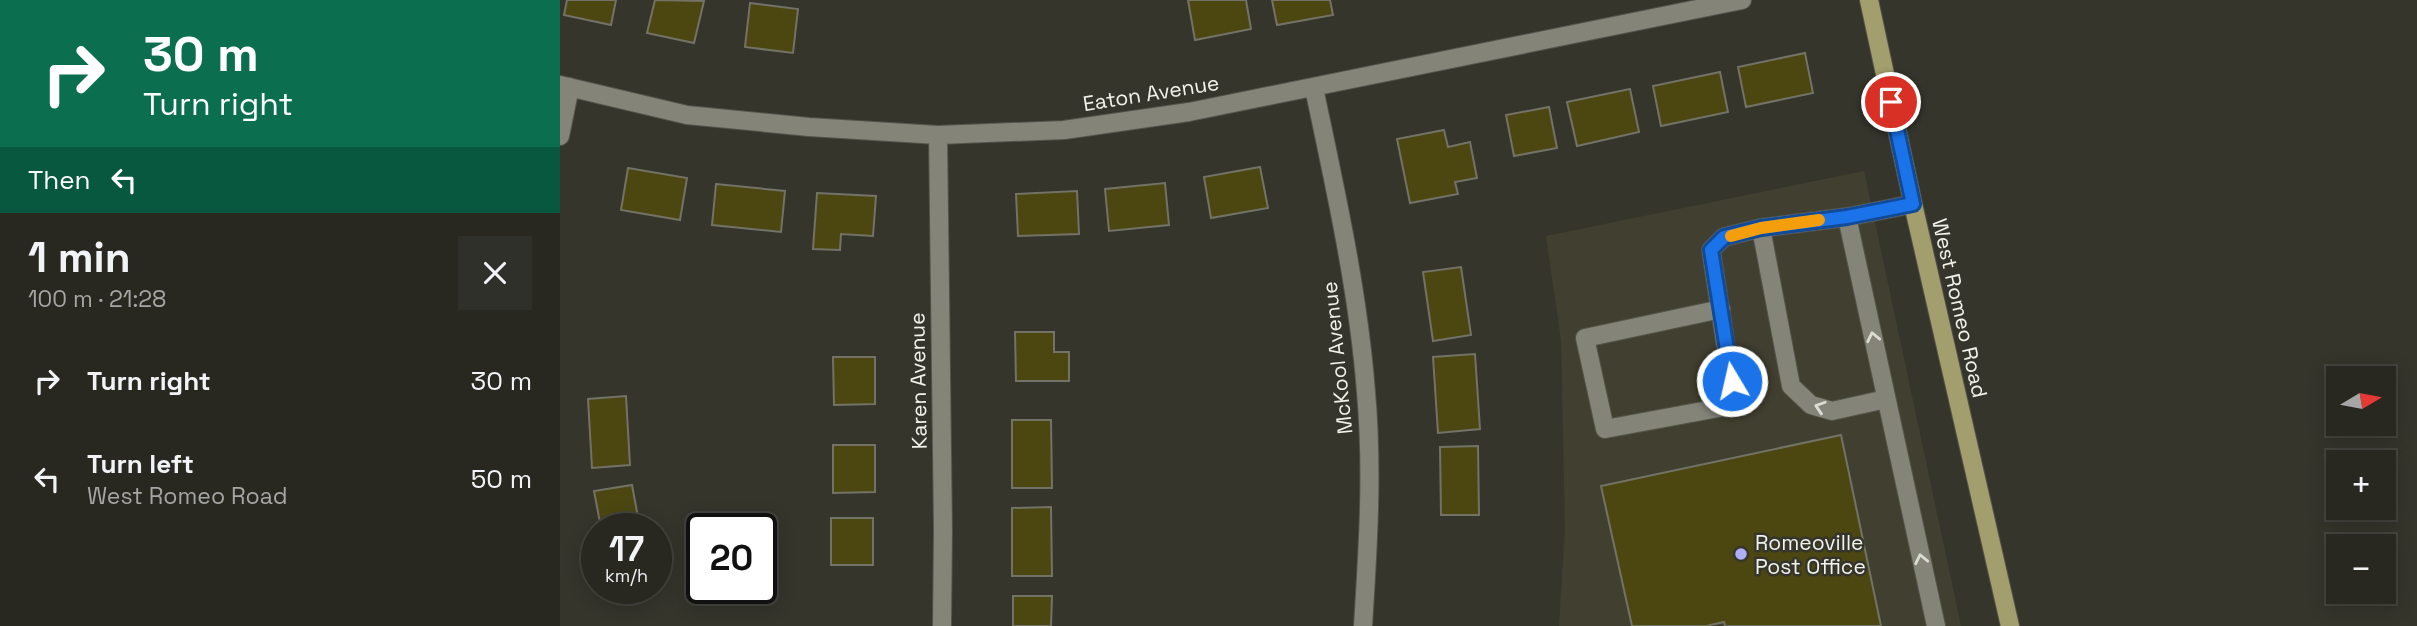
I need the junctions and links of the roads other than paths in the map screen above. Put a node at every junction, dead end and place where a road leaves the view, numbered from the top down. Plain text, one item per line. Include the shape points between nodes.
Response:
1 (1742, 0) edge
2 (1869, 0) edge
3 (565, 86) edge
4 (1314, 88) junction
5 (938, 135) junction
6 (560, 136) edge
7 (1913, 204) junction
8 (1847, 217) junction
9 (1761, 228) junction
10 (1720, 309) junction
11 (1886, 399) junction
12 (942, 626) edge
13 (1363, 626) edge
14 (1936, 626) edge
15 (2010, 626) edge

1 - 4 street, Eaton Avenue
2 - 7 main road, West Romeo Road
3 - 5 street, Eaton Avenue via 687,115
3 - 6 street
4 - 5 street, Eaton Avenue via 1063,130
4 - 13 street, McKool Avenue via 1359,319 1366,393 1369,497
5 - 12 street, Karen Avenue
7 - 8 street
7 - 15 main road, West Romeo Road
8 - 9 street
11 -> 8 street
9 - 10 street via 1724,237 1711,250
11 -> 9 street via 1832,411 1811,405 1791,386
10 - 10 street via 1735,405 1605,429 1586,338
14 -> 11 street

